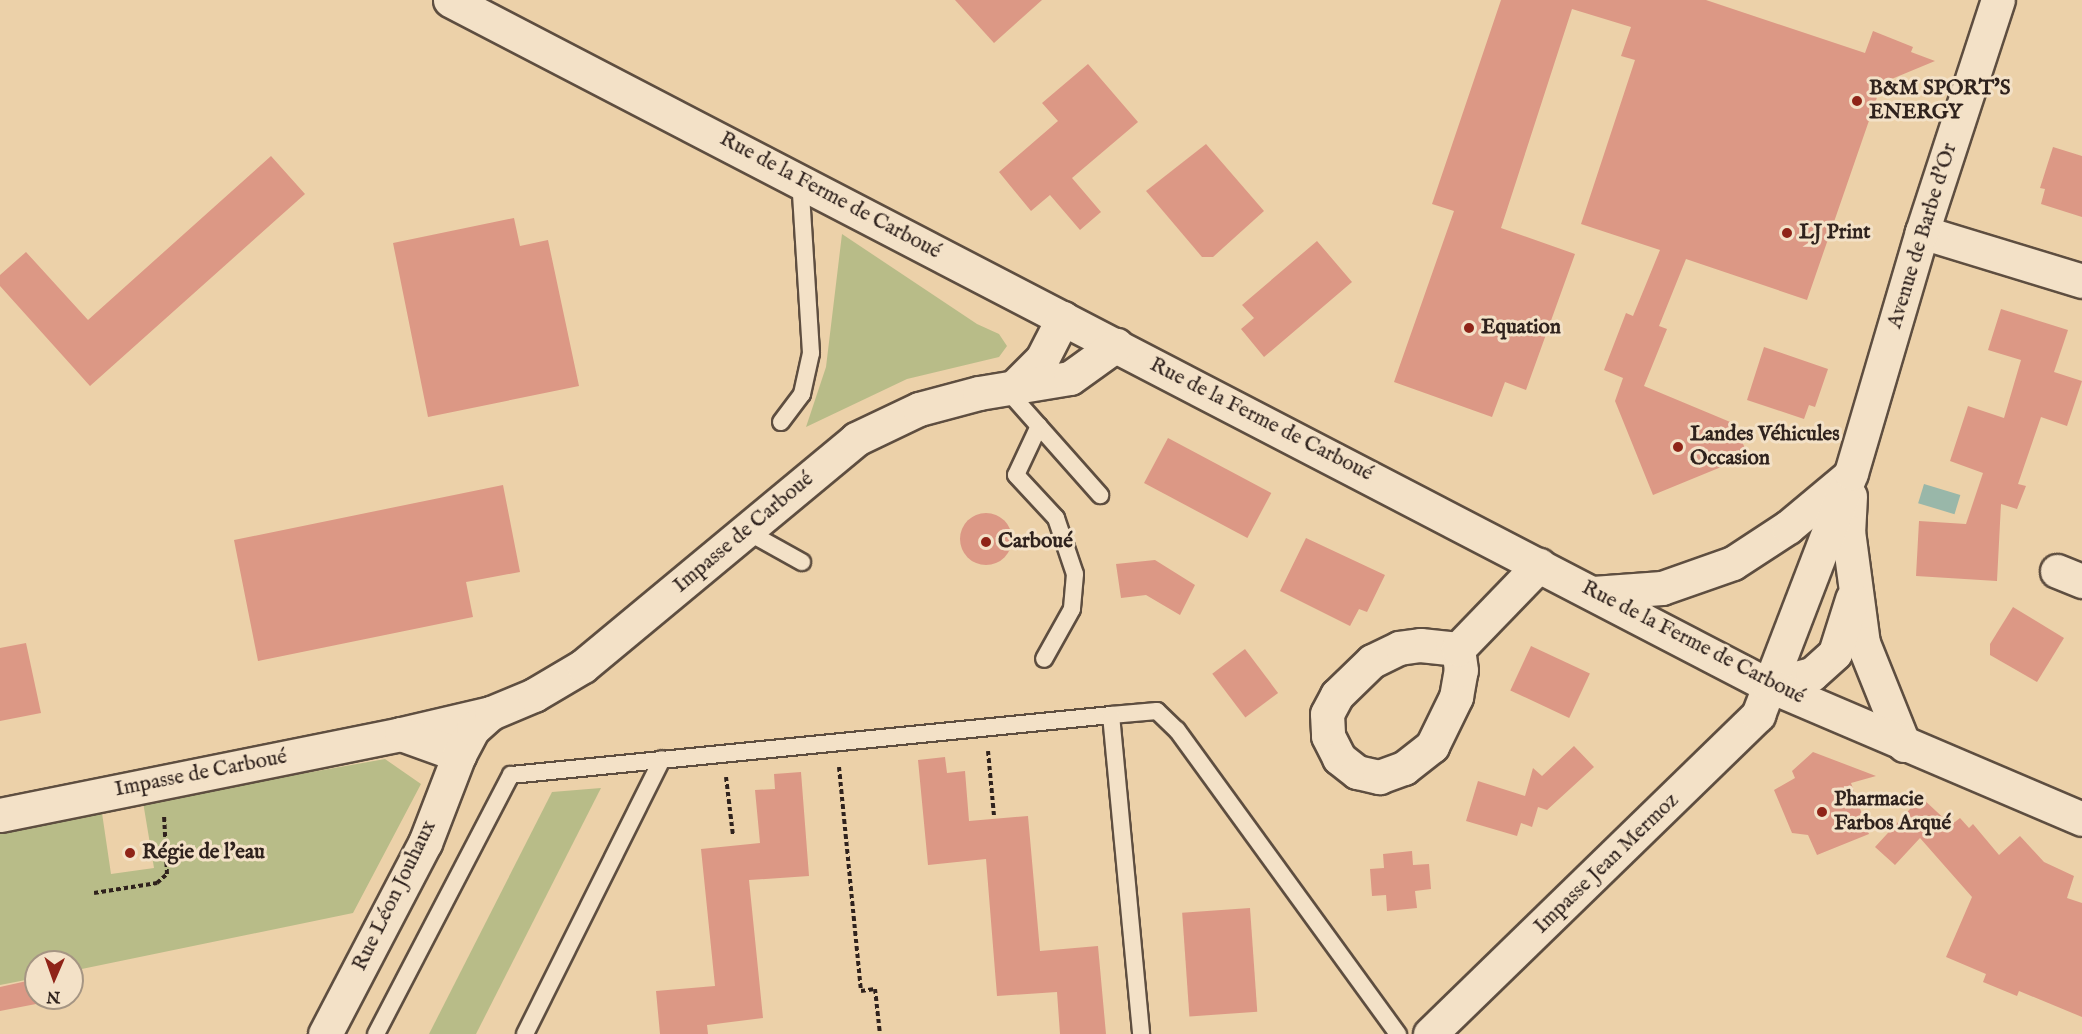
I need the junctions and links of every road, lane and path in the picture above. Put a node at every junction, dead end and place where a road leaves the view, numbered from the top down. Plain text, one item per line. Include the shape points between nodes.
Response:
1 (450, 0) edge
2 (1998, 0) edge
3 (800, 180) junction
4 (1922, 232) junction
5 (2082, 281) edge
6 (1063, 318) junction
7 (1116, 345) junction
8 (1010, 388) junction
9 (781, 422) dead end
10 (1039, 426) junction
11 (1851, 473) junction
12 (1100, 495) dead end
13 (746, 531) junction
14 (802, 562) dead end
15 (1539, 565) junction
16 (1854, 581) junction
17 (1593, 593) junction
18 (1458, 649) junction
19 (1044, 659) dead end
20 (1768, 685) junction
21 (491, 713) junction
22 (1111, 715) junction
23 (985, 727) junction
24 (401, 734) junction
25 (837, 742) junction
26 (1904, 745) junction
27 (723, 752) junction
28 (459, 755) junction
29 (662, 759) junction
30 (163, 782) junction
31 (0, 815) edge
32 (994, 816) dead end
33 (2082, 819) edge
34 (733, 836) dead end
35 (94, 894) dead end
36 (325, 1034) edge
37 (376, 1034) edge
38 (525, 1034) edge
39 (880, 1034) edge
40 (1141, 1034) edge
41 (1398, 1034) edge
42 (1430, 1034) edge

1 - 3 street, Rue de la Ferme de Carboué
2 - 4 street, Avenue de Barbe d'Or
3 - 6 street, Rue de la Ferme de Carboué
3 - 9 lane via 811,353 802,394
4 - 5 street
4 - 11 street, Avenue de Barbe d'Or
6 - 7 street, Rue de la Ferme de Carboué
6 - 8 street via 1042,359
7 - 8 street, Impasse de Carboué via 1070,378
7 - 15 street, Rue de la Ferme de Carboué
8 - 10 lane
8 - 13 street, Impasse de Carboué via 919,409 856,439
10 - 12 lane
10 - 19 lane via 1016,475 1056,518 1075,574 1072,609
11 - 16 street, Avenue de Barbe d'Or via 1848,531
11 - 17 street via 1788,527 1733,563 1662,588
11 - 20 street, Avenue de Barbe d'Or
13 - 14 lane
13 - 21 street, Impasse de Carboué via 583,666 534,695
15 - 17 street, Rue de la Ferme de Carboué
15 - 18 street
16 - 20 street, Avenue de Barbe d'Or via 1850,614 1835,653 1812,674
16 - 26 street, Avenue de Barbe d'Or via 1863,643
17 - 20 street, Rue de la Ferme de Carboué
18 - 18 street via 1420,645 1399,648 1372,661 1337,695 1327,714 1328,736 1339,758 1357,772 1379,777 1404,768 1432,746 1456,697 1461,670
20 - 26 street, Rue de la Ferme de Carboué
20 - 42 street, Impasse Jean Mermoz via 1750,727
21 - 24 street, Impasse de Carboué
21 - 28 street, Impasse de Carboué via 473,729
22 - 23 lane
22 - 40 lane
22 - 41 lane via 1157,711 1177,730
23 - 25 lane
23 - 32 path
24 - 28 street
24 - 30 street, Impasse de Carboué
25 - 27 lane
25 - 39 path via 861,991 875,989
26 - 33 street, Rue de la Ferme de Carboué
27 - 29 lane
27 - 34 path
28 - 36 street, Rue Léon Jouhaux via 425,843
29 - 37 lane via 511,775
29 - 38 lane
30 - 31 street, Impasse de Carboué
30 - 35 path via 167,874 157,883

